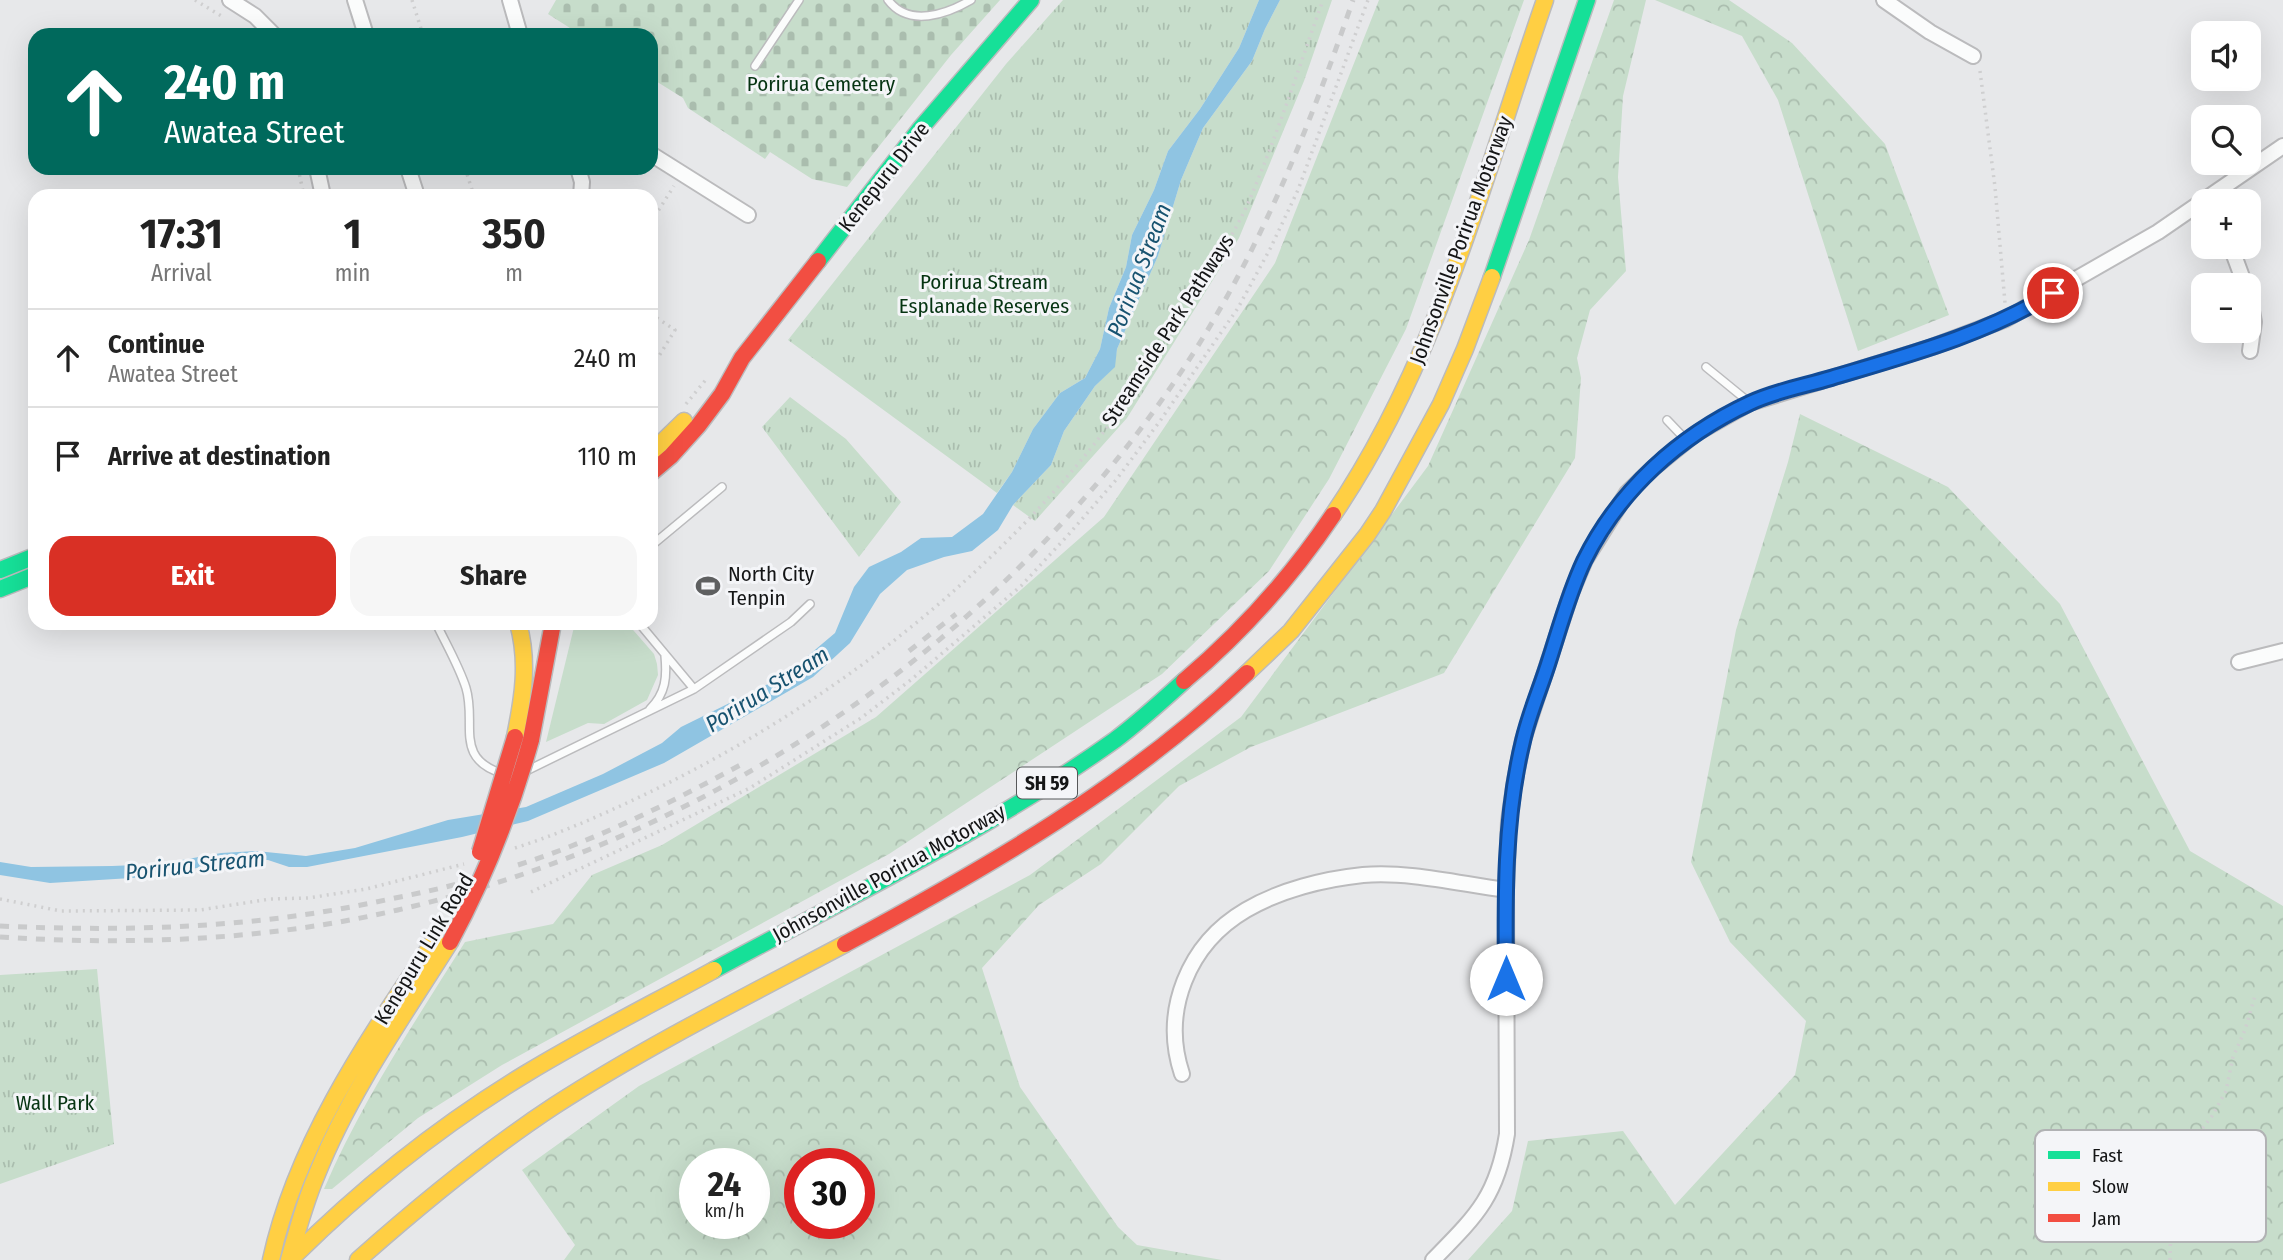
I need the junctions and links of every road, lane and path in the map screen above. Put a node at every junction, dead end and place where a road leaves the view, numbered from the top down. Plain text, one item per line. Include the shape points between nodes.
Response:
1 (230, 0) edge
2 (355, 0) edge
3 (412, 0) edge
4 (510, 0) edge
5 (799, 0) edge
6 (888, 0) edge
7 (971, 0) edge
8 (1031, 0) edge
9 (1323, 0) edge
10 (1368, 0) edge
11 (1545, 0) edge
12 (1587, 0) edge
13 (1884, 0) edge
14 (267, 28) edge
15 (364, 28) edge
16 (421, 28) edge
17 (518, 28) edge
18 (1973, 56) joint
19 (755, 66) dead end
20 (2283, 146) edge
21 (658, 158) edge
22 (681, 173) junction
23 (2223, 189) edge
24 (658, 211) edge
25 (2191, 211) edge
26 (748, 215) dead end
27 (658, 319) edge
28 (2007, 319) junction
29 (2251, 343) edge
30 (2250, 351) dead end
31 (658, 355) edge
32 (742, 358) junction
33 (1706, 367) dead end
34 (1757, 400) junction
35 (1667, 420) dead end
36 (1687, 440) junction
37 (658, 446) edge
38 (658, 467) edge
39 (722, 487) dead end
40 (658, 540) edge
41 (28, 559) edge
42 (0, 570) edge
43 (28, 578) edge
44 (0, 589) edge
45 (810, 604) dead end
46 (439, 630) edge
47 (520, 630) edge
48 (552, 630) edge
49 (645, 630) edge
50 (2283, 651) edge
51 (665, 654) junction
52 (2239, 662) dead end
53 (694, 689) junction
54 (645, 714) junction
55 (510, 850) dead end
56 (473, 861) dead end
57 (1506, 890) junction
58 (531, 892) dead end
59 (0, 899) edge
60 (444, 938) junction
61 (2255, 996) dead end
62 (1182, 1074) dead end
63 (2201, 1130) edge
64 (322, 1138) junction
65 (2170, 1242) edge
66 (271, 1260) edge
67 (289, 1260) edge
68 (358, 1260) edge
69 (1433, 1260) edge
70 (2170, 1260) edge

1 - 14 street
2 - 15 street
3 - 16 path
4 - 17 street
5 - 19 lane
6 - 7 lane via 903,12 928,16 948,13
8 - 32 main road, Kenepuru Drive via 950,94
9 - 55 path, Streamside Park Pathways via 1248,203 1114,419 1024,523 983,565 893,642 820,695 701,767 601,815
10 - 58 path via 1298,190 1238,308 1116,480 1021,586 861,718 750,788
11 - 67 main road, Johnsonville Porirua Motorway / SH 59 via 1431,333 1404,391 1335,513 1244,626 1118,737 1031,793 563,1053 468,1111 382,1175
12 - 68 main road, Johnsonville Porirua Motorway / SH 59 via 1475,325 1437,409 1368,534 1334,582 1269,655 1192,726 1106,792 973,872 583,1088 463,1171
13 - 18 street
18 - 28 path via 1982,73
20 - 23 street
21 - 22 street
22 - 24 path
22 - 26 street
25 - 28 street
27 - 31 path via 675,330
28 - 34 street
29 - 30 street
32 - 37 main road, Kenepuru Drive
32 - 38 main road, Kenepuru Drive via 721,394
33 - 34 lane
34 - 36 street
35 - 36 lane
36 - 57 street via 1627,493 1585,560 1571,593 1523,740 1510,821
39 - 40 lane
41 - 42 main road
43 - 44 main road
45 - 53 lane
46 - 54 lane via 466,689 472,751 492,771 531,770
47 - 60 main road, Kenepuru Link Road, bridge via 525,666 515,737 486,838
48 - 60 main road, Kenepuru Link Road, bridge via 517,790 492,860
49 - 51 lane
50 - 52 street
51 - 53 lane
51 - 54 lane via 667,679 657,702
53 - 54 lane
56 - 59 path via 366,889 200,910 61,911
57 - 62 street via 1364,875 1315,883 1246,910 1203,948 1188,972 1176,1005 1174,1035
57 - 69 street via 1507,1134 1503,1158 1481,1209
60 - 64 main road, Kenepuru Link Road via 353,1067
61 - 63 path via 2226,1091
64 - 66 main road, Kenepuru Link Road via 286,1208
64 - 67 main road, Kenepuru Link Road
65 - 70 path

